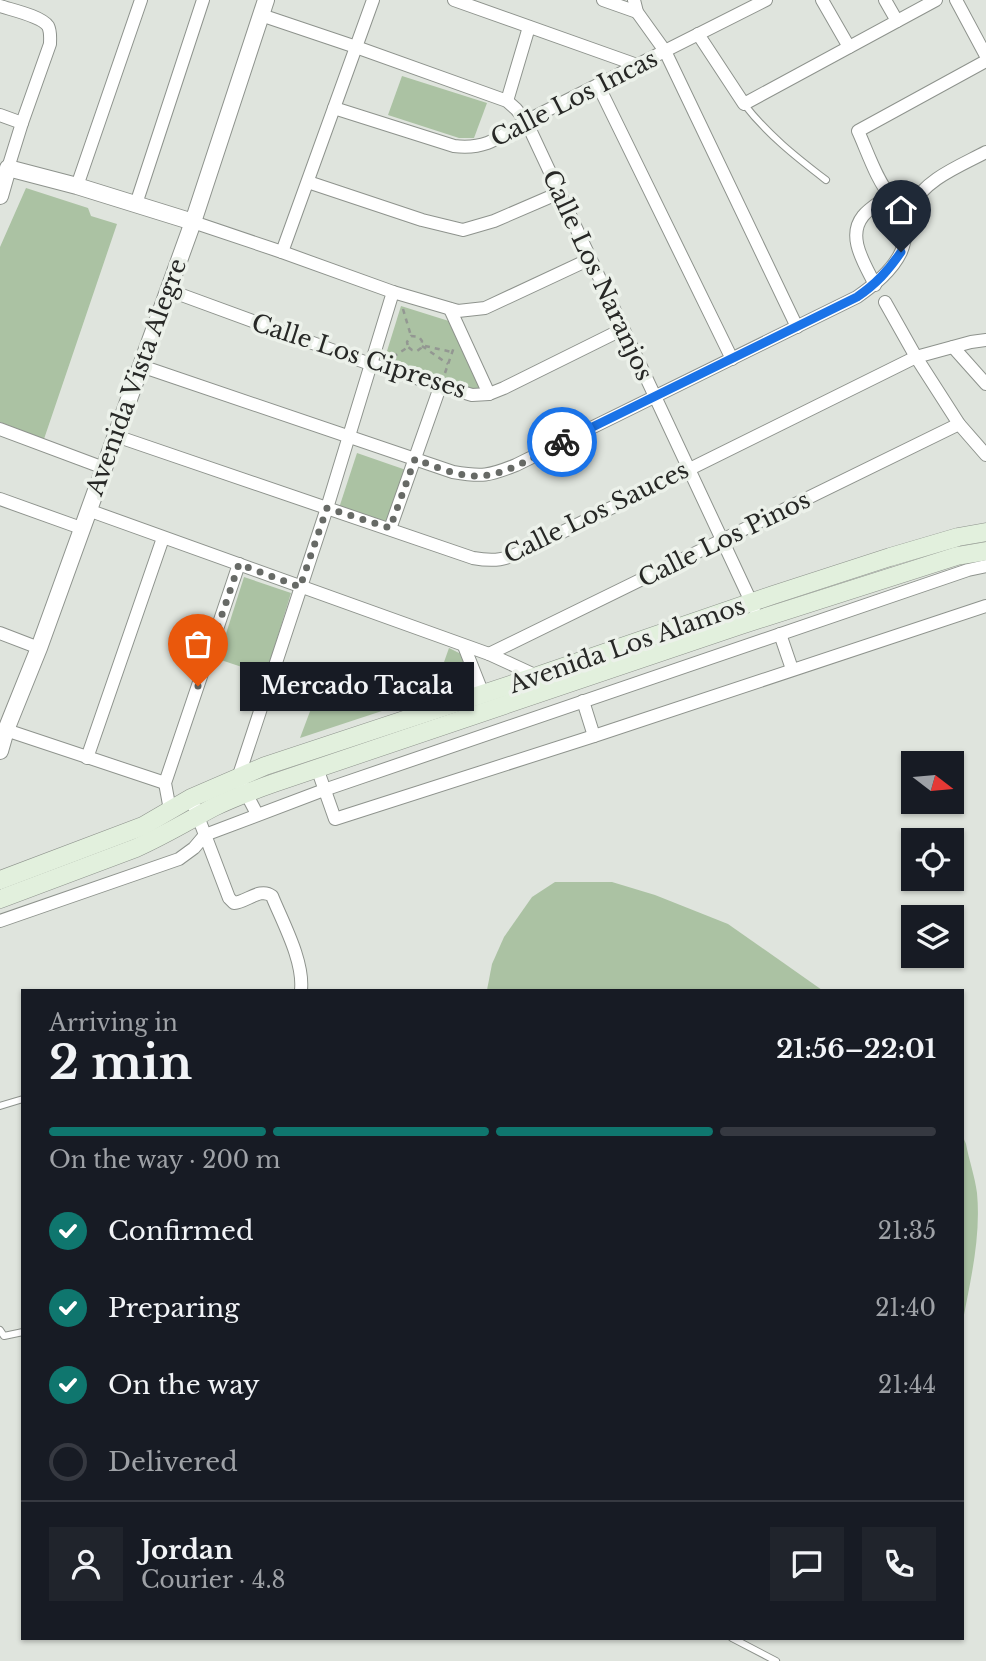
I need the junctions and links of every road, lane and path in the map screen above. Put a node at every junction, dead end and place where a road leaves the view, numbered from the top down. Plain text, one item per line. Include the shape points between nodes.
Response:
1 (141, 0) edge
2 (203, 0) edge
3 (373, 0) edge
4 (454, 0) edge
5 (603, 0) edge
6 (766, 0) edge
7 (822, 0) edge
8 (885, 0) edge
9 (936, 0) edge
10 (956, 0) edge
11 (0, 6) edge
12 (636, 6) edge
13 (264, 8) edge
14 (897, 21) junction
15 (529, 27) junction
16 (698, 34) junction
17 (356, 47) junction
18 (849, 47) junction
19 (665, 51) junction
20 (986, 58) edge
21 (637, 65) junction
22 (598, 85) junction
23 (506, 101) junction
24 (744, 104) junction
25 (334, 107) junction
26 (0, 115) edge
27 (526, 121) junction
28 (22, 123) junction
29 (986, 152) edge
30 (8, 168) junction
31 (826, 180) dead end
32 (308, 182) junction
33 (77, 186) junction
34 (559, 193) junction
35 (890, 195) junction
36 (0, 197) edge
37 (136, 204) junction
38 (911, 207) junction
39 (192, 222) junction
40 (282, 252) junction
41 (590, 259) junction
42 (875, 285) junction
43 (168, 290) junction
44 (393, 292) junction
45 (885, 302) dead end
46 (450, 309) junction
47 (797, 327) junction
48 (623, 328) junction
49 (459, 329) junction
50 (411, 336) junction
51 (986, 340) edge
52 (422, 346) junction
53 (953, 347) junction
54 (452, 352) junction
55 (916, 357) junction
56 (732, 359) junction
57 (448, 364) junction
58 (370, 365) junction
59 (142, 366) junction
60 (986, 384) edge
61 (440, 387) junction
62 (489, 394) junction
63 (655, 397) junction
64 (959, 424) junction
65 (0, 429) edge
66 (116, 436) junction
67 (348, 437) junction
68 (986, 455) edge
69 (415, 459) junction
70 (104, 468) junction
71 (688, 468) junction
72 (0, 499) edge
73 (327, 508) junction
74 (88, 510) junction
75 (81, 528) junction
76 (390, 528) junction
77 (986, 532) edge
78 (163, 538) junction
79 (722, 539) junction
80 (986, 551) edge
81 (239, 564) junction
82 (986, 566) edge
83 (300, 587) junction
84 (751, 602) junction
85 (986, 606) edge
86 (759, 619) junction
87 (0, 633) edge
88 (780, 634) junction
89 (464, 646) junction
90 (39, 648) junction
91 (489, 654) junction
92 (792, 669) junction
93 (537, 676) junction
94 (563, 676) junction
95 (483, 694) junction
96 (578, 703) junction
97 (3, 731) edge
98 (594, 736) junction
99 (0, 751) edge
100 (87, 758) junction
101 (317, 768) junction
102 (165, 783) junction
103 (242, 785) junction
104 (324, 790) junction
105 (191, 797) junction
106 (170, 810) junction
107 (257, 814) junction
108 (198, 816) junction
109 (205, 835) junction
110 (3, 877) edge
111 (0, 899) edge
112 (0, 921) edge
113 (298, 988) edge
114 (21, 1100) edge
115 (0, 1106) edge
116 (21, 1332) edge
117 (1, 1335) edge
118 (736, 1640) edge
119 (776, 1661) edge

1 - 33 street
2 - 37 street
3 - 17 street
4 - 15 street
5 - 12 street
6 - 16 street, Calle Los Incas
7 - 18 street
8 - 14 street
9 - 14 street
10 - 20 street
11 - 28 street via 39,19 50,32 50,44
12 - 19 street
13 - 17 street
13 - 39 street, Avenida Vista Alegre
14 - 18 street
15 - 21 street
15 - 23 street
16 - 19 street, Calle Los Incas
16 - 24 street
17 - 23 street
17 - 25 street
18 - 24 street
19 - 21 street, Calle Los Incas
19 - 47 street
20 - 35 street via 858,131
21 - 22 street, Calle Los Incas
22 - 27 street, Calle Los Incas
22 - 56 street
23 - 27 street
24 - 31 lane via 792,155
25 - 27 street, Calle Los Incas via 464,148 492,142
25 - 32 street
26 - 28 street
27 - 34 street, Calle Los Naranjos
28 - 30 street
29 - 38 street via 941,176
30 - 33 street
30 - 36 street
32 - 34 street via 463,230
32 - 40 street
33 - 37 street
34 - 41 street, Calle Los Naranjos
35 - 38 street
35 - 42 street via 863,215 857,227 855,239
37 - 39 street
38 - 42 street via 901,252
39 - 40 street
39 - 43 street, Avenida Vista Alegre
40 - 44 street
41 - 46 street via 485,308
41 - 48 street, Calle Los Naranjos
42 - 47 street
43 - 58 street, Calle Los Cipreses
43 - 59 street, Avenida Vista Alegre
44 - 46 street
44 - 50 path
44 - 58 street
45 - 55 street
46 - 49 street
47 - 56 street
48 - 62 street, Calle Los Cipreses
48 - 63 street, Calle Los Naranjos
49 - 54 path
49 - 62 street
50 - 52 path via 419,337
50 - 52 path via 409,349 417,351
51 - 53 street, Calle Los Sauces
52 - 54 path
52 - 57 path
53 - 55 street, Calle Los Sauces
53 - 60 street
54 - 57 path
55 - 64 street
55 - 71 street, Calle Los Sauces
56 - 63 street
57 - 61 path
58 - 61 street, Calle Los Cipreses
58 - 67 street
59 - 66 street, Avenida Vista Alegre
59 - 67 street
61 - 62 street, Calle Los Cipreses
61 - 69 street
63 - 69 street via 498,472 478,476
63 - 71 street, Calle Los Naranjos
64 - 68 street
64 - 79 street, Calle Los Pinos
65 - 70 street
66 - 70 street, Avenida Vista Alegre
66 - 73 street, Calle Los Sauces
67 - 69 street
67 - 73 street
69 - 76 street
70 - 74 street, Avenida Vista Alegre
71 - 76 street, Calle Los Sauces via 526,550 495,561 473,558
71 - 79 street, Calle Los Naranjos
72 - 75 street
73 - 76 street, Calle Los Sauces
73 - 83 street
74 - 75 street, Avenida Vista Alegre
74 - 78 street
75 - 90 street, Avenida Vista Alegre
77 - 84 main road, Avenida Los Alamos
78 - 81 street
78 - 100 street
79 - 84 street, Calle Los Naranjos
79 - 91 street, Calle Los Pinos
80 - 86 main road, Avenida Los Alamos via 957,556
81 - 83 street
81 - 102 street
82 - 88 street
83 - 89 street
83 - 103 street
84 - 86 street, Calle Los Naranjos
84 - 94 main road, Avenida Los Alamos
85 - 92 street
86 - 94 main road, Avenida Los Alamos
87 - 90 street
88 - 92 street
88 - 96 street
89 - 91 street
89 - 95 street
90 - 97 street, Avenida Vista Alegre
91 - 93 street
92 - 98 street
93 - 94 main road, Avenida Los Alamos
93 - 95 main road, Avenida Los Alamos
94 - 96 street
94 - 101 main road, Avenida Los Alamos
95 - 103 main road, Avenida Los Alamos via 313,750
96 - 98 street
96 - 104 street
97 - 99 street, Avenida Vista Alegre
97 - 100 street
98 - 104 street via 335,819
100 - 102 street
101 - 103 main road, Avenida Los Alamos
101 - 104 street
102 - 106 street
103 - 105 main road, Avenida Los Alamos
103 - 107 street
103 - 108 main road, Avenida Los Alamos
104 - 107 street
105 - 106 main road, Avenida Los Alamos
105 - 108 street
106 - 110 main road, Avenida Los Alamos via 143,826
107 - 109 street
108 - 109 street
108 - 111 main road, Avenida Los Alamos via 158,839
109 - 112 street via 178,859
109 - 113 street via 234,903 261,893 272,896 296,957
114 - 115 lane
116 - 117 lane
118 - 119 lane

